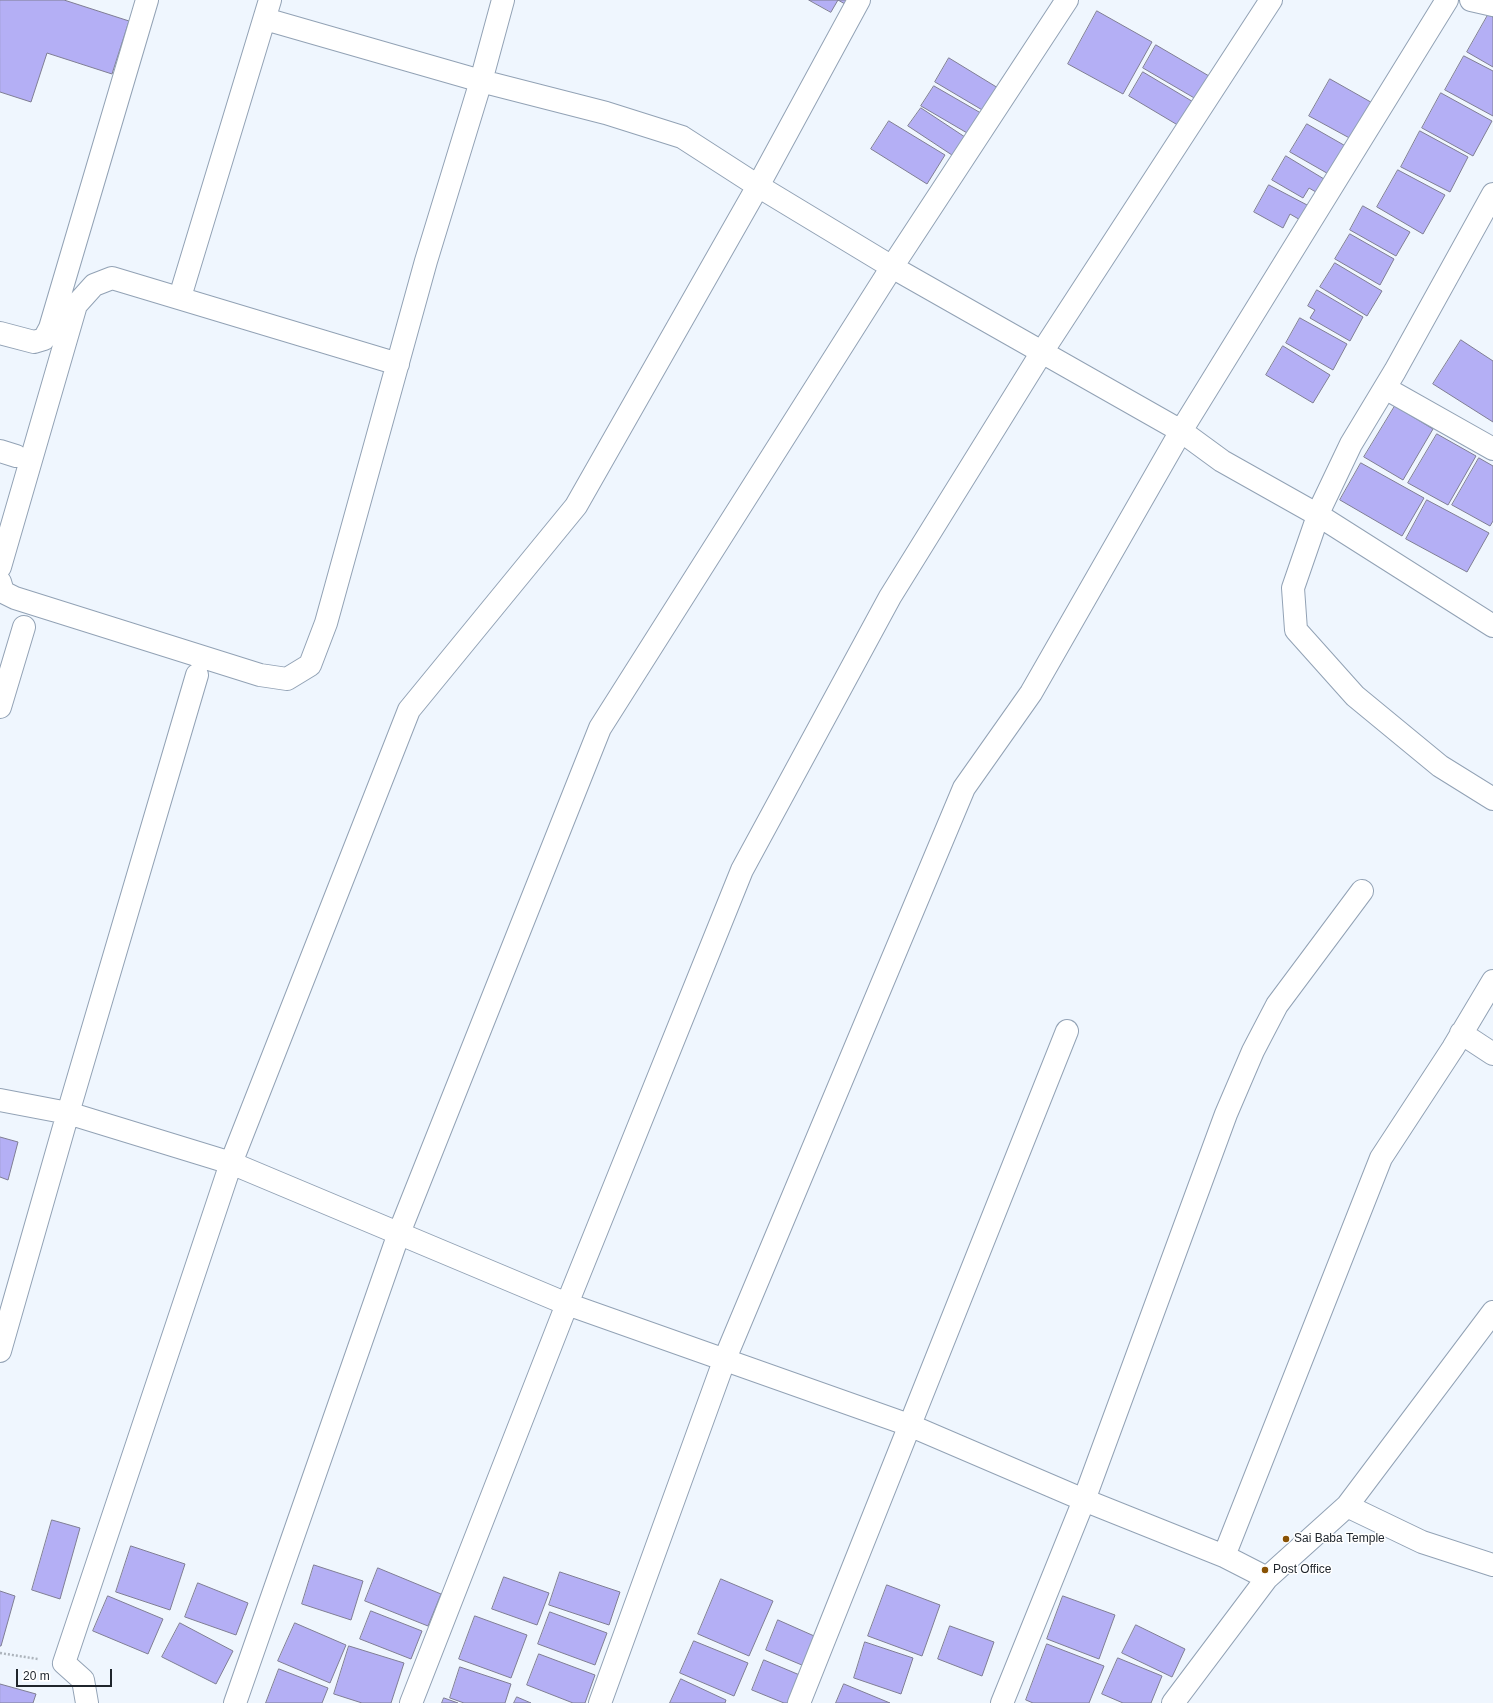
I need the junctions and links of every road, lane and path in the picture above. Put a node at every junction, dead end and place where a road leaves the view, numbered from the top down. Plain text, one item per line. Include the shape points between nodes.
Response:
1 (147, 0) edge
2 (503, 0) edge
3 (859, 0) edge
4 (1067, 0) edge
5 (1272, 0) edge
6 (1447, 0) edge
7 (1471, 0) edge
8 (1493, 5) edge
9 (268, 9) edge
10 (481, 81) junction
11 (758, 186) junction
12 (1493, 194) edge
13 (892, 267) junction
14 (184, 287) dead end
15 (0, 333) edge
16 (1042, 352) junction
17 (398, 364) junction
18 (1385, 388) junction
19 (1181, 431) junction
20 (1493, 449) edge
21 (1318, 515) junction
22 (0, 567) edge
23 (0, 582) edge
24 (24, 626) dead end
25 (1493, 626) edge
26 (197, 675) dead end
27 (0, 707) edge
28 (1493, 799) edge
29 (1362, 891) dead end
30 (1493, 981) edge
31 (1067, 1031) dead end
32 (1461, 1034) junction
33 (1493, 1054) edge
34 (0, 1100) edge
35 (68, 1113) junction
36 (231, 1163) junction
37 (399, 1233) junction
38 (567, 1304) junction
39 (1493, 1312) edge
40 (0, 1351) edge
41 (724, 1361) junction
42 (908, 1425) junction
43 (1084, 1500) junction
44 (1347, 1506) junction
45 (1224, 1556) junction
46 (1493, 1565) edge
47 (1268, 1578) junction
48 (0, 1653) edge
49 (64, 1663) junction
50 (87, 1703) edge
51 (235, 1703) edge
52 (411, 1703) edge
53 (600, 1703) edge
54 (799, 1703) edge
55 (1002, 1703) edge
56 (1173, 1703) edge

1 - 15 street via 50,328 44,339 34,342
2 - 10 street
3 - 11 street
4 - 13 street
5 - 16 street
6 - 19 street
7 - 8 street
9 - 10 street
9 - 14 street
10 - 11 street via 606,113 682,137
10 - 17 street via 426,261
11 - 13 street
11 - 36 street via 576,506 409,710
12 - 18 street
13 - 16 street
13 - 37 street via 600,728
16 - 19 street
16 - 38 street via 890,597 742,870
17 - 22 street via 112,278 94,285 76,305
17 - 23 street via 326,623 310,666 288,679 260,675 15,598 3,592
18 - 20 street
18 - 21 street via 1351,444
19 - 21 street via 1222,461
19 - 41 street via 1031,693 964,788
21 - 25 street
21 - 28 street via 1293,588 1296,630 1355,696 1440,766
24 - 27 street
26 - 35 street
29 - 43 street via 1277,1005 1253,1052 1223,1121
30 - 32 street
31 - 42 street
32 - 33 street
32 - 45 street via 1381,1158
34 - 35 street
35 - 36 street
35 - 40 street
36 - 37 street
36 - 49 street
37 - 38 street
37 - 51 street
38 - 41 street
38 - 52 street
39 - 44 street
41 - 42 street
41 - 53 street
42 - 43 street
42 - 54 street
43 - 45 street
43 - 55 street
44 - 46 street via 1422,1542
44 - 47 street
45 - 47 street
47 - 56 street
48 - 49 path
49 - 50 street via 83,1680

